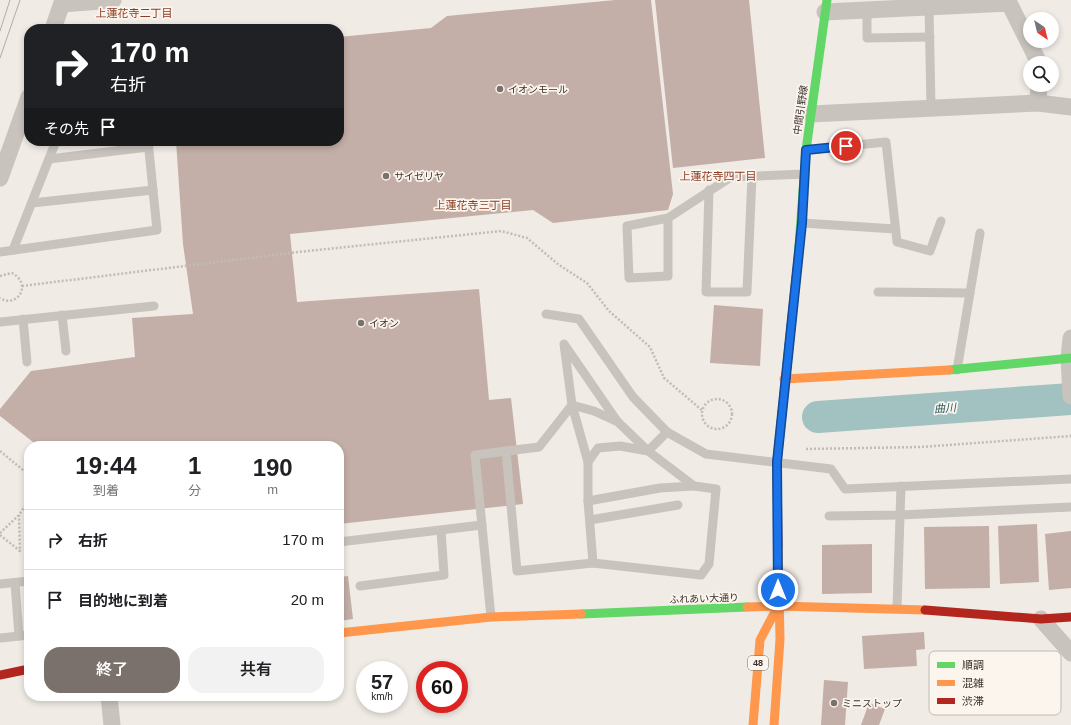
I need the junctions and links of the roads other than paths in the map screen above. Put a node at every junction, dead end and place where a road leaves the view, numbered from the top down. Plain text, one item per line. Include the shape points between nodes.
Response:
1 (112, 0) edge
2 (63, 2) edge
3 (960, 3) edge
4 (826, 6) edge
5 (929, 7) junction
6 (867, 10) junction
7 (55, 24) edge
8 (930, 37) junction
9 (1036, 56) edge
10 (1039, 92) edge
11 (1038, 103) junction
12 (932, 107) junction
13 (1071, 107) edge
14 (24, 111) edge
15 (811, 114) junction
16 (54, 146) edge
17 (135, 146) edge
18 (148, 146) edge
19 (806, 150) junction
20 (49, 159) junction
21 (805, 174) junction
22 (752, 176) junction
23 (0, 178) edge
24 (153, 190) junction
25 (709, 190) junction
26 (32, 203) junction
27 (668, 218) junction
28 (941, 221) dead end
29 (802, 223) junction
30 (895, 229) junction
31 (980, 233) dead end
32 (13, 250) junction
33 (0, 252) edge
34 (878, 292) dead end
35 (970, 293) junction
36 (154, 306) dead end
37 (546, 314) dead end
38 (62, 315) junction
39 (23, 319) junction
40 (0, 322) edge
41 (1071, 338) edge
42 (66, 351) dead end
43 (1070, 358) edge
44 (28, 362) dead end
45 (957, 370) junction
46 (784, 379) junction
47 (1071, 396) edge
48 (572, 406) junction
49 (618, 422) junction
50 (667, 432) junction
51 (506, 451) junction
52 (648, 451) junction
53 (588, 462) junction
54 (777, 462) junction
55 (1071, 479) edge
56 (694, 486) junction
57 (901, 486) junction
58 (588, 501) junction
59 (678, 505) dead end
60 (1071, 507) edge
61 (900, 515) junction
62 (829, 516) dead end
63 (590, 520) junction
64 (482, 525) junction
65 (441, 530) junction
66 (344, 541) edge
67 (593, 563) junction
68 (24, 582) edge
69 (15, 583) junction
70 (0, 584) edge
71 (360, 586) dead end
72 (778, 606) junction
73 (897, 608) junction
74 (491, 617) junction
75 (1071, 617) edge
76 (1041, 619) junction
77 (344, 632) edge
78 (24, 636) edge
79 (0, 638) edge
80 (1071, 653) edge
81 (24, 670) edge
82 (0, 675) edge
83 (110, 701) edge
84 (112, 725) edge
85 (753, 725) edge
86 (774, 725) edge

1 - 2 street
2 - 7 street
3 - 5 street
3 - 9 street via 1009,3
4 - 6 street
4 - 15 street, 中間引野線 / 48
5 - 6 street
5 - 8 lane
6 - 8 lane via 867,38
8 - 12 lane
10 - 11 street
11 - 12 street
11 - 13 street
12 - 15 street
14 - 23 street
15 - 19 street, 中間引野線 / 48
16 - 20 lane
17 - 20 lane
18 - 24 lane
19 - 21 street, 中間引野線 / 48
19 - 30 lane via 886,142
20 - 26 lane
21 - 22 lane
21 - 29 street, 中間引野線 / 48
22 - 25 lane via 731,177
22 - 25 lane via 747,292 706,292
24 - 26 lane
24 - 32 lane via 156,230
25 - 27 lane
26 - 32 lane
27 - 27 lane via 668,276 629,278 627,226
28 - 30 lane via 930,251 897,242
29 - 30 lane
29 - 46 street, 中間引野線 / 48
31 - 35 lane
32 - 33 lane
34 - 35 lane
35 - 45 lane
36 - 38 lane
37 - 50 lane via 579,319 633,397
38 - 39 lane
38 - 42 lane
39 - 40 lane
39 - 44 lane
41 - 43 street
43 - 45 street
43 - 47 street
45 - 46 street
46 - 54 street, 中間引野線 / 48
48 - 49 lane via 594,411
48 - 49 lane via 564,344
48 - 51 lane via 539,447
48 - 53 lane
49 - 52 lane
50 - 52 lane
50 - 54 lane via 706,454
51 - 64 lane via 475,455
51 - 67 lane via 517,571
52 - 53 lane via 620,446 598,448
52 - 56 lane
53 - 58 lane
54 - 57 lane via 831,469 845,489
54 - 72 street, 中間引野線 / 48
55 - 57 lane
56 - 58 lane via 660,488
56 - 67 lane via 716,489 709,564 700,575
57 - 61 lane
58 - 63 lane
59 - 63 lane
60 - 61 lane
61 - 62 lane
61 - 73 lane
63 - 67 lane
64 - 65 lane
64 - 74 lane
65 - 66 lane
65 - 71 lane via 444,575
68 - 69 lane
69 - 70 lane
69 - 78 lane
72 - 73 street, ふれあい大通り
72 - 74 street, ふれあい大通り
72 - 85 street, 中間引野線 / 48 via 760,640
72 - 86 street, 中間引野線 / 48 via 780,639
73 - 76 street, ふれあい大通り
74 - 77 street, ふれあい大通り
75 - 76 street, ふれあい大通り
76 - 80 street
78 - 79 lane
81 - 82 street
83 - 84 street

